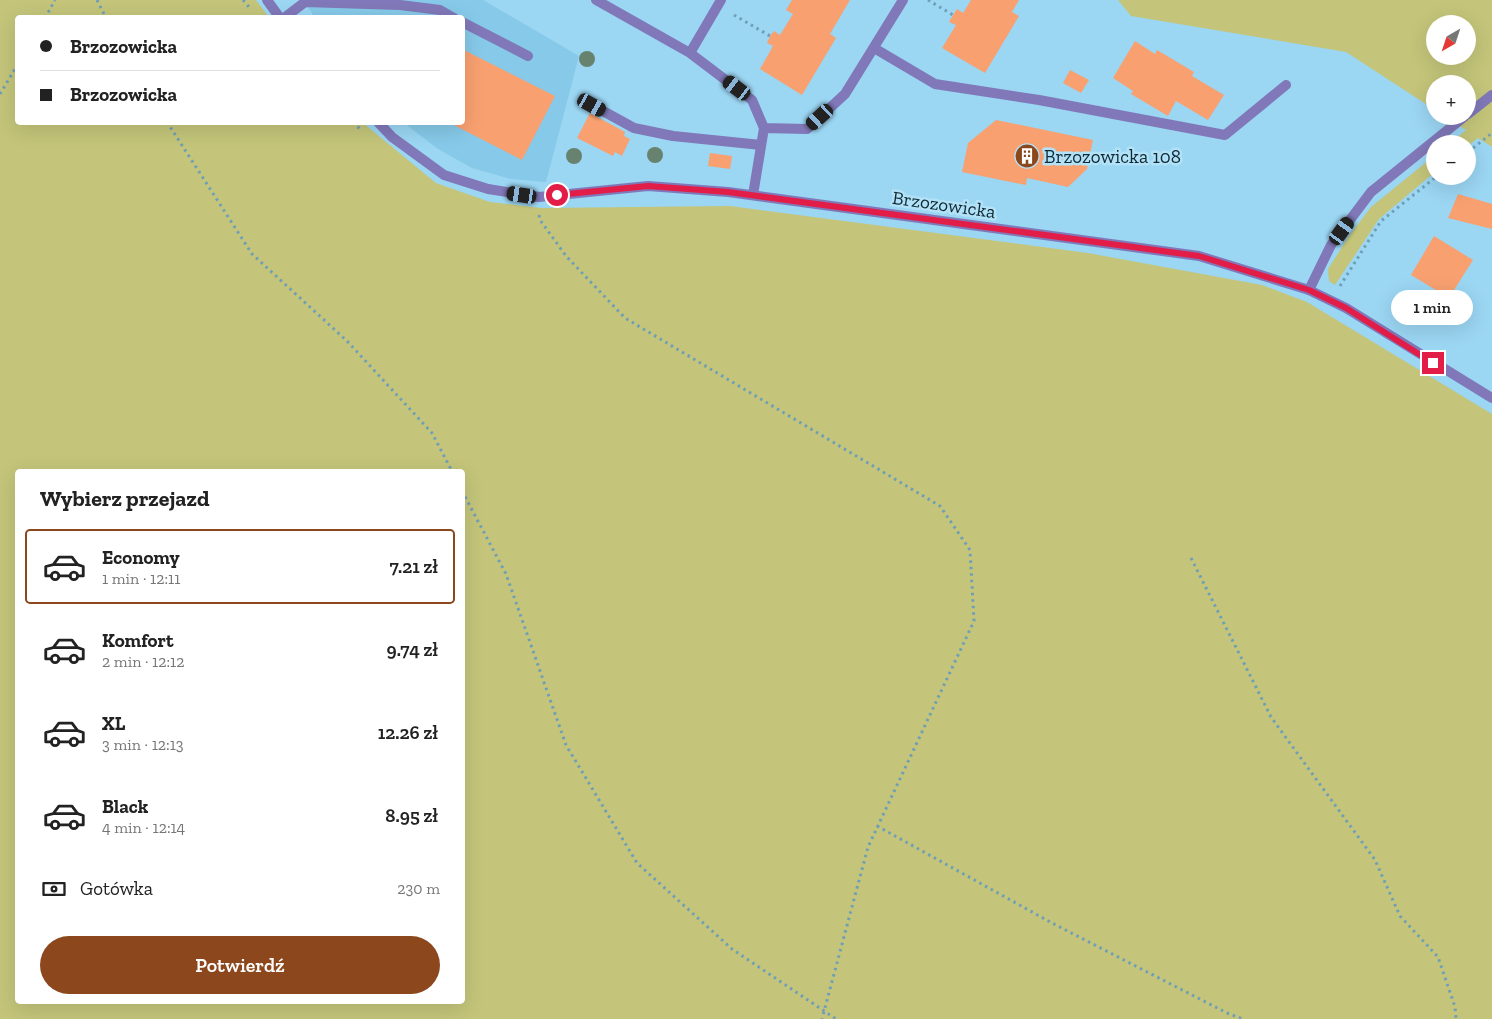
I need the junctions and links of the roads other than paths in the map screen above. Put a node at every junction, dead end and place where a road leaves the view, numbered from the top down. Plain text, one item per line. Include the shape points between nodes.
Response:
1 (267, 0) edge
2 (596, 0) edge
3 (903, 0) edge
4 (720, 3) edge
5 (278, 15) edge
6 (288, 15) edge
7 (449, 15) edge
8 (465, 24) edge
9 (874, 48) junction
10 (690, 52) junction
11 (528, 56) dead end
12 (1286, 85) dead end
13 (1492, 95) edge
14 (592, 105) dead end
15 (1476, 107) edge
16 (381, 125) edge
17 (1454, 125) edge
18 (764, 128) junction
19 (761, 146) junction
20 (754, 195) junction
21 (1309, 290) junction
22 (1492, 398) edge

1 - 5 street
2 - 10 street
3 - 9 street
4 - 10 street
6 - 7 street via 305,2 400,5 440,10
8 - 11 street
9 - 12 street via 935,84 1225,135
9 - 18 street via 845,94 807,129
10 - 18 street via 752,100
13 - 15 street
14 - 19 street via 634,128
16 - 20 street, Brzozowicka via 444,175 488,190 538,197 648,186
17 - 21 street via 1371,192 1331,246
18 - 19 street
19 - 20 street
20 - 21 street, Brzozowicka via 1199,256
21 - 22 street, Brzozowicka via 1346,308

